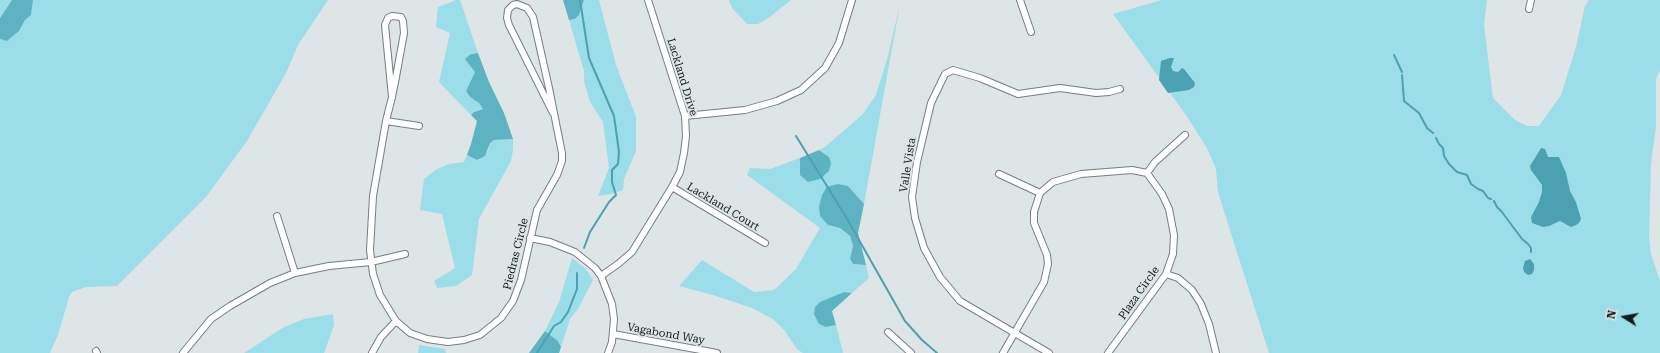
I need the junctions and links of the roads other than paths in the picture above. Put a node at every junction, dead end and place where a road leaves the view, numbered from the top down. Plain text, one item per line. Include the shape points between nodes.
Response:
1 (648, 0) edge
2 (852, 0) edge
3 (1020, 0) edge
4 (1531, 0) edge
5 (1529, 9) dead end
6 (1031, 32) dead end
7 (1120, 89) dead end
8 (392, 97) junction
9 (553, 113) junction
10 (685, 116) junction
11 (386, 120) junction
12 (419, 126) dead end
13 (1185, 135) dead end
14 (1148, 173) junction
15 (999, 174) dead end
16 (672, 187) junction
17 (1040, 193) junction
18 (277, 216) dead end
19 (530, 238) junction
20 (764, 243) dead end
21 (405, 254) dead end
22 (371, 262) junction
23 (295, 273) junction
24 (1166, 274) junction
25 (601, 276) junction
26 (396, 321) junction
27 (888, 332) dead end
28 (1015, 333) junction
29 (613, 334) junction
30 (183, 353) edge
31 (372, 353) edge
32 (608, 353) edge
33 (717, 353) edge
34 (911, 353) edge
35 (1003, 353) edge
36 (1049, 353) edge
37 (1108, 353) edge
38 (1216, 353) edge

1 - 10 street, Lackland Drive
2 - 10 street via 839,43 826,68 801,90 777,102 745,110
3 - 6 street
4 - 5 street
7 - 28 street, Valle Vista via 1096,93 1060,88 1018,94 974,75 953,70 945,74 938,86 925,123 912,196 915,218 924,248 940,277 960,301
8 - 8 street, Piedras Circle via 404,33 404,24 400,18 392,16 385,25
8 - 11 street, Piedras Circle
9 - 9 street, Piedras Circle via 533,17 527,8 513,5 508,10 509,25
9 - 19 street, Piedras Circle via 562,161 537,210
10 - 16 street, Lackland Drive via 684,153 680,172
11 - 12 street
11 - 22 street, Piedras Circle via 373,196
13 - 14 street via 1155,162
14 - 17 street via 1132,170 1081,174 1053,182
14 - 24 street, Plaza Circle via 1162,194 1173,224 1172,254
15 - 17 street
16 - 20 street, Lackland Court
16 - 25 street, Lackland Drive via 632,252
17 - 28 street via 1034,212 1034,223 1047,256 1047,272
18 - 23 street
19 - 25 street via 564,246 595,268
19 - 26 street, Piedras Circle via 521,280 513,301 501,318 480,335 448,342 427,340 410,333
21 - 22 street
22 - 23 street via 329,266
22 - 26 street, Piedras Circle via 376,285
23 - 30 street via 270,283 211,319
24 - 37 street, Plaza Circle
24 - 38 street via 1183,281 1195,295 1209,324
25 - 29 street via 612,304
26 - 31 street via 381,337
27 - 34 street
28 - 35 street
28 - 36 street, Valle Vista
29 - 32 street
29 - 33 street, Vagabond Way

